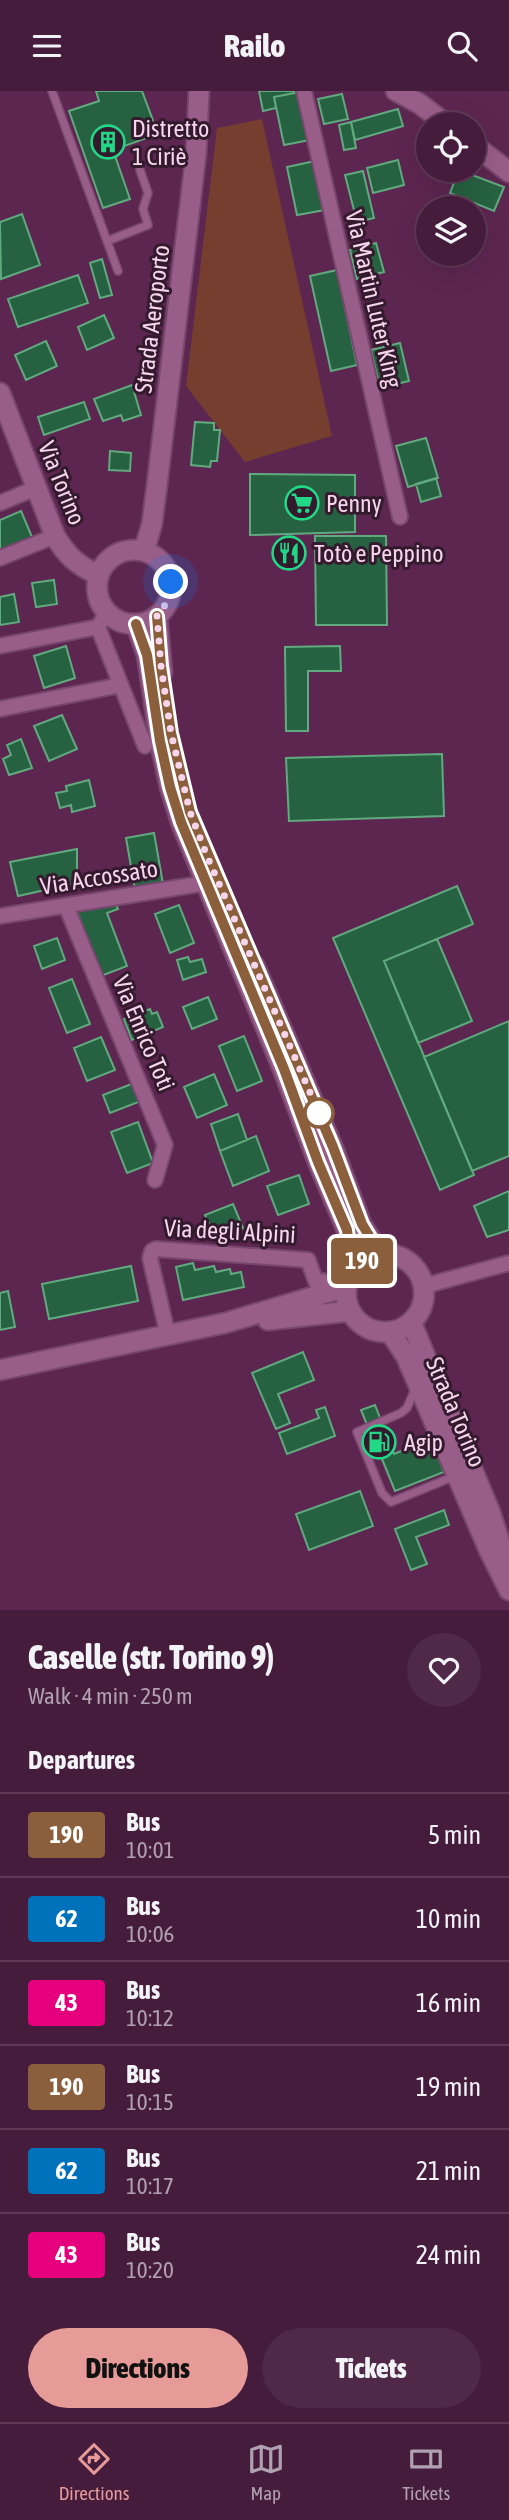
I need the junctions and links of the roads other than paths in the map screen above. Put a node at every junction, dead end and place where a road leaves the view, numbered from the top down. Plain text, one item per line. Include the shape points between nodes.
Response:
1 (52, 91) edge
2 (304, 91) edge
3 (396, 91) edge
4 (197, 96) edge
5 (430, 112) edge
6 (486, 154) edge
7 (140, 170) dead end
8 (509, 171) edge
9 (107, 241) junction
10 (118, 271) dead end
11 (0, 393) edge
12 (36, 488) junction
13 (0, 503) edge
14 (400, 517) dead end
15 (55, 536) junction
16 (144, 551) junction
17 (0, 558) edge
18 (99, 575) junction
19 (157, 616) junction
20 (102, 619) junction
21 (136, 624) junction
22 (0, 646) edge
23 (121, 685) junction
24 (0, 709) edge
25 (145, 746) dead end
26 (206, 883) junction
27 (66, 906) junction
28 (0, 916) edge
29 (155, 1180) dead end
30 (380, 1254) junction
31 (509, 1263) edge
32 (349, 1277) junction
33 (424, 1286) junction
34 (326, 1291) junction
35 (349, 1311) junction
36 (411, 1322) junction
37 (225, 1323) junction
38 (390, 1332) junction
39 (167, 1336) junction
40 (0, 1370) edge
41 (417, 1383) junction
42 (447, 1407) junction
43 (457, 1475) junction
44 (509, 1572) edge
45 (509, 1590) edge

1 - 9 lane
2 - 14 street, Via Martin Luter King
3 - 5 main road
4 - 16 main road, Strada Aeroporto via 196,154 152,524
6 - 8 main road
7 - 9 lane via 148,193 143,209 148,225
9 - 10 lane
11 - 12 main road, Via Torino
12 - 13 street
12 - 15 main road, Via Torino
15 - 17 street
15 - 18 main road, Via Torino via 80,567
16 - 18 main road via 121,552
16 - 19 main road via 162,563 171,582 168,601
18 - 20 main road
19 - 21 main road
19 - 30 main road via 171,733 190,812 362,1224
20 - 21 main road
20 - 22 street
20 - 23 street
21 - 26 main road via 147,655 170,787
23 - 24 street
23 - 25 street
26 - 27 street, Via Accossato
26 - 32 main road via 347,1230
27 - 28 street, Via Accossato
27 - 29 street, Via Enrico Toti via 165,1145
30 - 32 main road via 369,1257
30 - 33 main road via 404,1258
31 - 33 street
32 - 34 main road via 336,1290
32 - 35 main road via 345,1292
33 - 36 main road via 420,1312
34 - 37 main road
34 - 39 street, Via degli Alpini via 323,1280 316,1282 308,1260 156,1249 150,1258
35 - 37 main road
35 - 38 main road via 371,1330
36 - 38 main road
36 - 42 main road
37 - 39 main road
38 - 41 main road, Strada Torino
39 - 40 main road
41 - 43 main road, Strada Torino
41 - 43 lane via 401,1413 357,1432 382,1493 391,1503
42 - 43 lane via 442,1419 460,1465
42 - 44 main road
43 - 45 main road, Strada Torino

